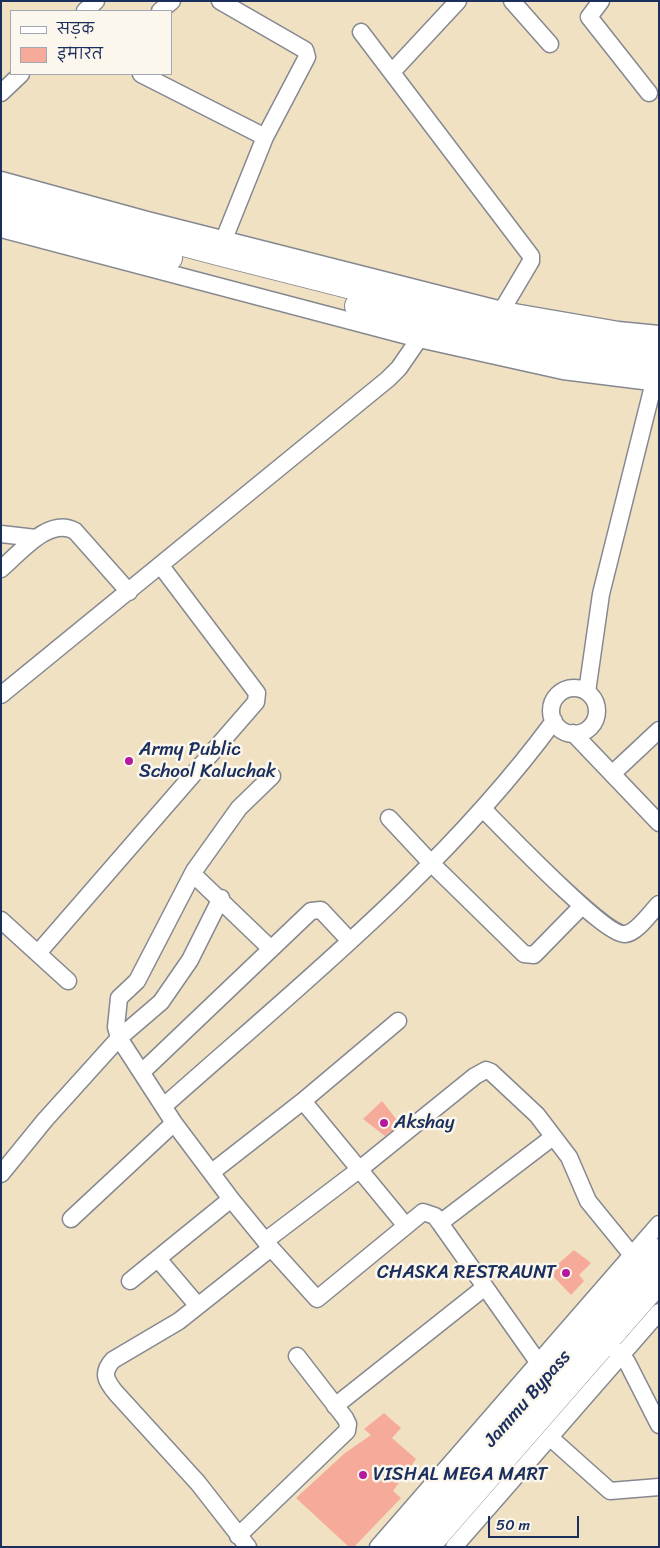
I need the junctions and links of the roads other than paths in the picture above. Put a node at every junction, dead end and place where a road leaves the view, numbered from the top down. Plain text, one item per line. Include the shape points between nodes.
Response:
1 (96, 1) edge
2 (172, 1) edge
3 (220, 1) edge
4 (512, 1) edge
5 (601, 1) edge
6 (453, 3) edge
7 (86, 10) edge
8 (161, 10) edge
9 (361, 32) dead end
10 (550, 44) dead end
11 (392, 72) junction
12 (20, 75) edge
13 (143, 75) edge
14 (1, 93) edge
15 (649, 93) dead end
16 (266, 137) junction
17 (1, 180) edge
18 (1, 196) edge
19 (1, 215) edge
20 (1, 229) edge
21 (224, 239) junction
22 (502, 310) junction
23 (659, 334) edge
24 (419, 339) junction
25 (659, 348) edge
26 (657, 377) edge
27 (1, 534) edge
28 (36, 538) junction
29 (162, 566) junction
30 (1, 569) edge
31 (128, 592) junction
32 (587, 692) junction
33 (1, 695) edge
34 (554, 721) junction
35 (659, 730) edge
36 (573, 733) junction
37 (612, 774) junction
38 (272, 776) dead end
39 (483, 809) junction
40 (389, 818) dead end
41 (659, 823) edge
42 (431, 863) junction
43 (194, 871) junction
44 (221, 898) junction
45 (659, 904) edge
46 (582, 906) junction
47 (1, 920) edge
48 (350, 941) junction
49 (270, 948) junction
50 (38, 953) junction
51 (68, 981) dead end
52 (398, 1021) dead end
53 (119, 1038) junction
54 (142, 1072) junction
55 (302, 1101) junction
56 (164, 1106) junction
57 (174, 1123) junction
58 (553, 1137) junction
59 (360, 1169) junction
60 (212, 1172) junction
61 (1, 1174) edge
62 (231, 1199) junction
63 (71, 1219) dead end
64 (440, 1223) junction
65 (659, 1224) edge
66 (406, 1226) junction
67 (268, 1245) junction
68 (659, 1251) edge
69 (632, 1255) junction
70 (158, 1259) junction
71 (659, 1281) edge
72 (130, 1282) dead end
73 (485, 1287) junction
74 (198, 1306) junction
75 (659, 1312) edge
76 (618, 1353) junction
77 (297, 1356) dead end
78 (538, 1362) junction
79 (653, 1397) edge
80 (335, 1406) junction
81 (659, 1425) edge
82 (554, 1442) junction
83 (659, 1487) edge
84 (243, 1541) edge
85 (464, 1543) edge
86 (378, 1547) edge
87 (398, 1547) edge
88 (427, 1547) edge

1 - 7 street
2 - 8 street
3 - 16 street via 306,54
4 - 10 street
5 - 15 street via 588,17
6 - 11 street
9 - 11 street
11 - 22 street via 531,256 532,262
12 - 14 street
13 - 16 street
16 - 21 street
17 - 21 street
18 - 25 highway via 495,323 601,342
19 - 26 highway via 499,342
20 - 24 street
21 - 22 street
22 - 23 street
24 - 26 street via 563,371
24 - 29 street via 388,380
26 - 32 street via 602,594
27 - 28 street
28 - 30 street
28 - 31 street via 62,526 75,531
29 - 31 street
29 - 50 street via 257,692 256,702
31 - 33 street
32 - 34 street via 573,688 559,694 552,706
32 - 36 street via 596,703 596,718 587,729
34 - 36 street via 565,732
34 - 39 street
35 - 37 street
36 - 37 street
37 - 41 street
38 - 43 street via 238,808
39 - 42 street
39 - 46 street
40 - 42 street
42 - 46 street via 529,956 534,955
42 - 48 street
43 - 44 street via 195,876
43 - 53 street via 136,981 121,993 116,1027
44 - 49 street
44 - 53 street via 190,960 161,1002
45 - 46 street via 632,931 620,934
47 - 50 street
48 - 49 street via 321,910 316,909
48 - 56 street
49 - 54 street
50 - 51 street
52 - 55 street
53 - 54 street
53 - 61 street via 44,1120
54 - 56 street
55 - 59 street
55 - 60 street
56 - 57 street
57 - 60 street
57 - 63 street
58 - 59 street via 537,1115 486,1070
58 - 64 street
58 - 69 street via 569,1157 588,1200
59 - 66 street
59 - 67 street
60 - 62 street
62 - 67 street
62 - 70 street
64 - 66 street via 435,1216 423,1212
64 - 73 street
65 - 69 street
66 - 67 street via 317,1299
67 - 74 street
68 - 87 highway, Jammu Bypass
69 - 78 street
70 - 72 street
70 - 74 street
71 - 76 highway, Jammu Bypass
73 - 78 street
73 - 80 street
74 - 84 street via 113,1360 105,1375 116,1394 198,1483
75 - 76 street
76 - 79 street
76 - 82 street
76 - 85 street
76 - 88 highway, Jammu Bypass
77 - 80 street
78 - 86 street
79 - 81 street
80 - 84 street via 348,1424 347,1431
82 - 83 street via 610,1491
82 - 85 street

